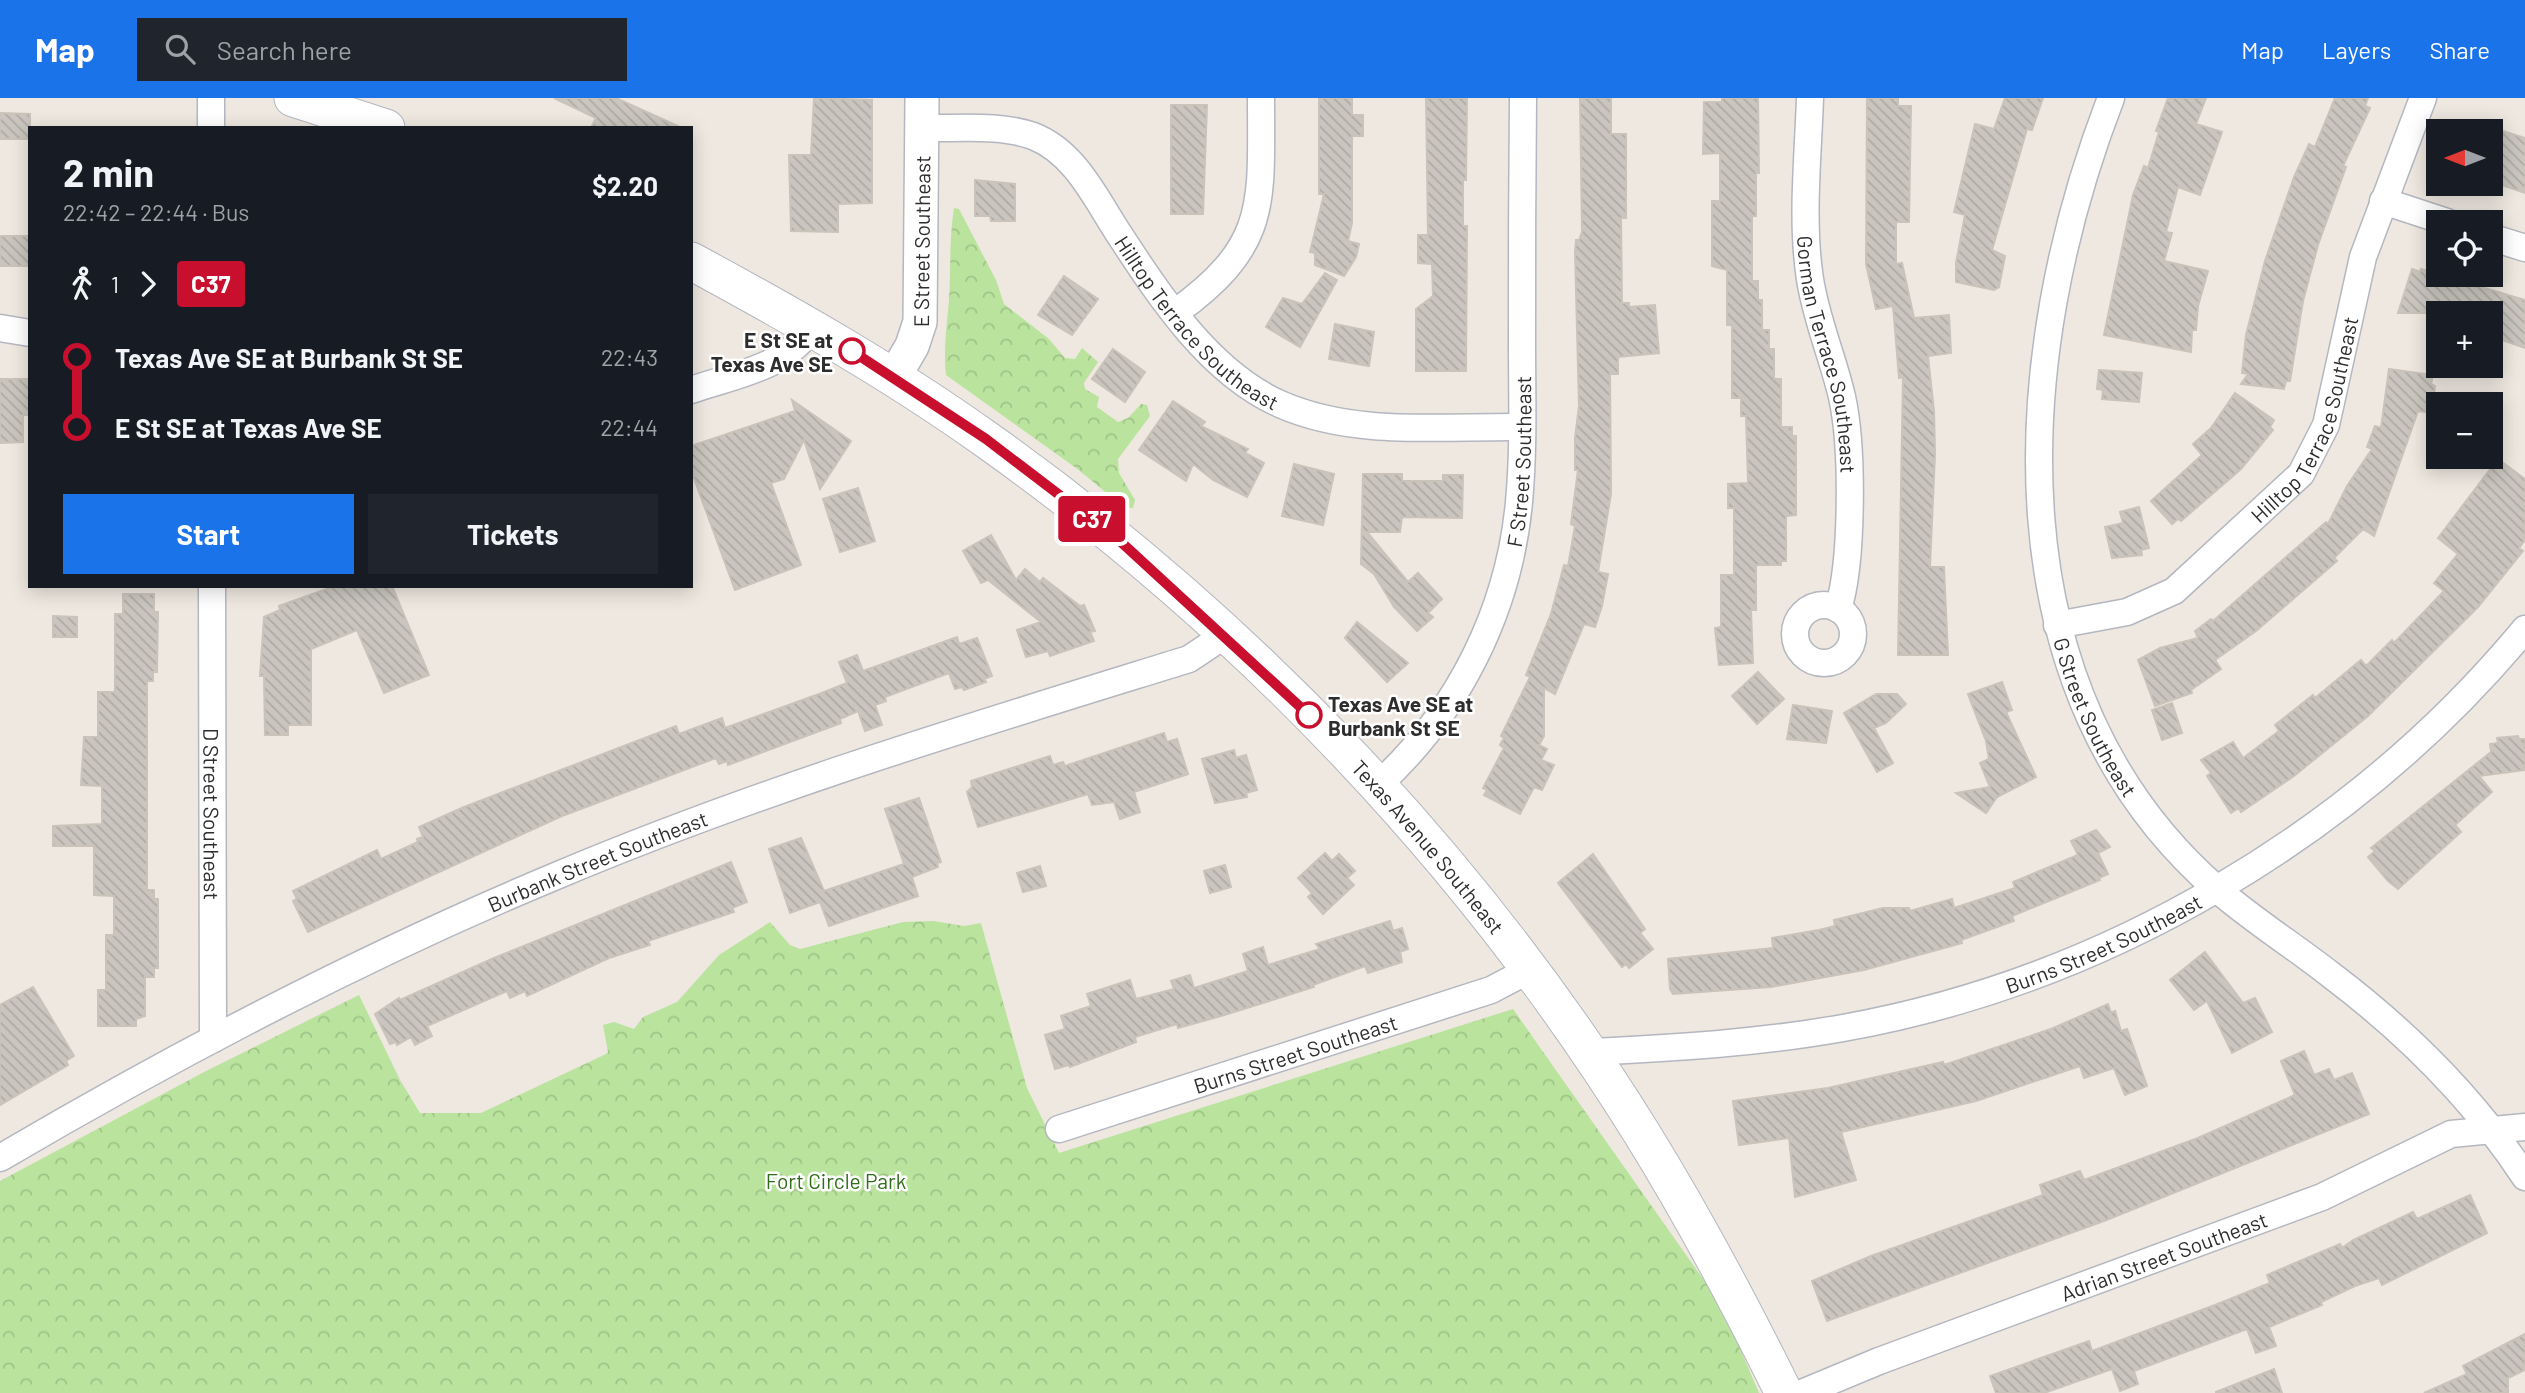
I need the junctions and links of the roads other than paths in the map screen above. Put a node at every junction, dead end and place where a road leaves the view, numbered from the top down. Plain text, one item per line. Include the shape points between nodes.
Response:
1 (211, 98) edge
2 (293, 98) edge
3 (1261, 98) edge
4 (1523, 98) edge
5 (1810, 98) edge
6 (2111, 98) edge
7 (2423, 98) edge
8 (922, 113) edge
9 (211, 126) edge
10 (380, 126) edge
11 (2383, 201) junction
12 (2426, 215) edge
13 (2503, 241) edge
14 (2525, 248) edge
15 (693, 262) edge
16 (1176, 312) junction
17 (812, 326) junction
18 (0, 328) edge
19 (28, 333) edge
20 (894, 377) junction
21 (693, 389) edge
22 (1521, 427) junction
23 (212, 588) edge
24 (1838, 609) dead end
25 (2057, 625) junction
26 (2525, 629) edge
27 (1225, 635) junction
28 (1378, 785) junction
29 (2216, 888) junction
30 (1530, 970) junction
31 (212, 1039) junction
32 (1589, 1052) junction
33 (2525, 1127) edge
34 (2490, 1128) junction
35 (1059, 1129) dead end
36 (0, 1158) edge
37 (2525, 1177) edge
38 (1784, 1393) edge
39 (1802, 1393) edge

1 - 9 street
2 - 10 main road
3 - 16 street via 1261,189 1255,221 1244,247 1220,277
4 - 22 street, F Street Southeast
5 - 24 street, Gorman Terrace Southeast via 1808,265 1848,434 1846,570
6 - 25 street, G Street Southeast via 2072,216 2040,406 2040,519
7 - 11 street, Hilltop Terrace Southeast
8 - 16 street, Hilltop Terrace Southeast via 1022,133 1058,150
8 - 20 street, E Street Southeast via 919,322 912,346
11 - 12 street
11 - 25 street, Hilltop Terrace Southeast via 2356,280 2330,415 2301,474 2174,591 2127,612
13 - 14 street
15 - 17 main road, Texas Avenue Southeast
16 - 22 street, Hilltop Terrace Southeast via 1218,365 1252,390 1289,408 1367,425
17 - 20 main road, Texas Avenue Southeast
17 - 21 street via 780,360
18 - 19 street
20 - 27 main road, Texas Avenue Southeast via 1078,508
22 - 28 street, F Street Southeast via 1513,543 1486,633 1445,709
23 - 31 street, D Street Southeast
25 - 29 street, G Street Southeast via 2079,692 2112,759 2152,819
26 - 29 street, Burns Street Southeast via 2465,696 2366,786 2305,832
27 - 28 main road, Texas Avenue Southeast
27 - 31 street, Burbank Street Southeast via 1189,659 783,789 570,870 418,936
28 - 30 main road, Texas Avenue Southeast
29 - 32 street, Burns Street Southeast via 2126,936 2050,969 1907,1014 1774,1038
29 - 34 street, G Street Southeast via 2384,1019 2460,1091
30 - 32 main road, Texas Avenue Southeast
30 - 35 street, Burns Street Southeast via 1491,990
31 - 36 street, Burbank Street Southeast
32 - 38 main road, Texas Avenue Southeast via 1677,1192
33 - 34 street, Adrian Street Southeast
34 - 37 street, G Street Southeast
34 - 39 street, Adrian Street Southeast via 2451,1134 2322,1197

